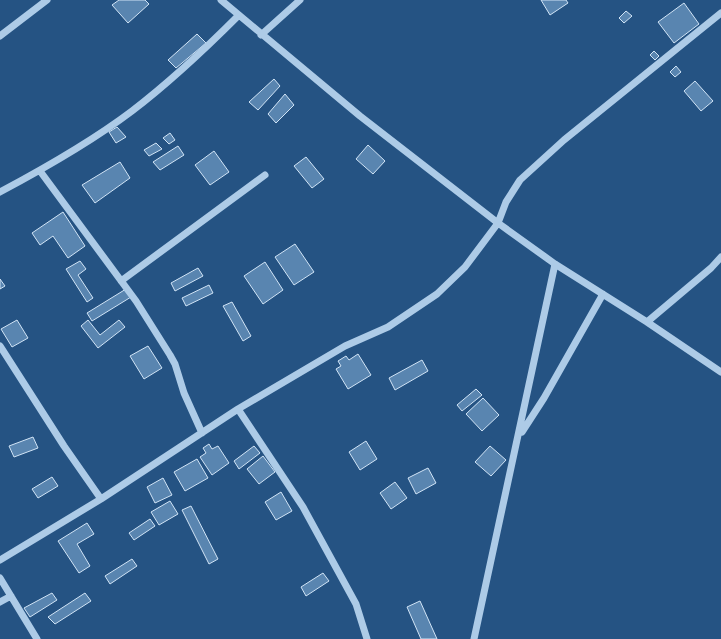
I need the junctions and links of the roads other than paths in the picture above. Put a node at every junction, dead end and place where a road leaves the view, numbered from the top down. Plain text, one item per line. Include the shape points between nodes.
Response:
1 (46, 0) edge
2 (221, 0) edge
3 (300, 0) edge
4 (721, 13) edge
5 (238, 16) junction
6 (261, 35) junction
7 (0, 36) edge
8 (40, 171) junction
9 (265, 175) dead end
10 (0, 192) edge
11 (498, 223) junction
12 (721, 257) edge
13 (555, 264) junction
14 (121, 282) junction
15 (603, 294) junction
16 (647, 322) junction
17 (0, 346) edge
18 (721, 372) edge
19 (238, 409) junction
20 (202, 433) junction
21 (519, 435) junction
22 (101, 499) junction
23 (0, 560) edge
24 (0, 578) edge
25 (11, 596) junction
26 (0, 602) edge
27 (37, 639) edge
28 (367, 639) edge
29 (474, 639) edge

1 - 7 street
2 - 5 street
3 - 6 street
4 - 11 street via 564,140 520,180 506,202
5 - 6 street
5 - 8 street via 201,53 132,110
6 - 11 street
8 - 10 street
8 - 14 street
9 - 14 street
11 - 13 street
11 - 19 street via 465,267 426,302 388,327 345,346
12 - 16 street
13 - 15 street
13 - 21 street
14 - 20 street via 175,364
15 - 16 street
15 - 21 street via 544,398
16 - 18 street
17 - 22 street
19 - 20 street
19 - 28 street via 303,508 356,604
20 - 22 street
21 - 29 street
22 - 23 street
24 - 25 street
25 - 26 street
25 - 27 street

